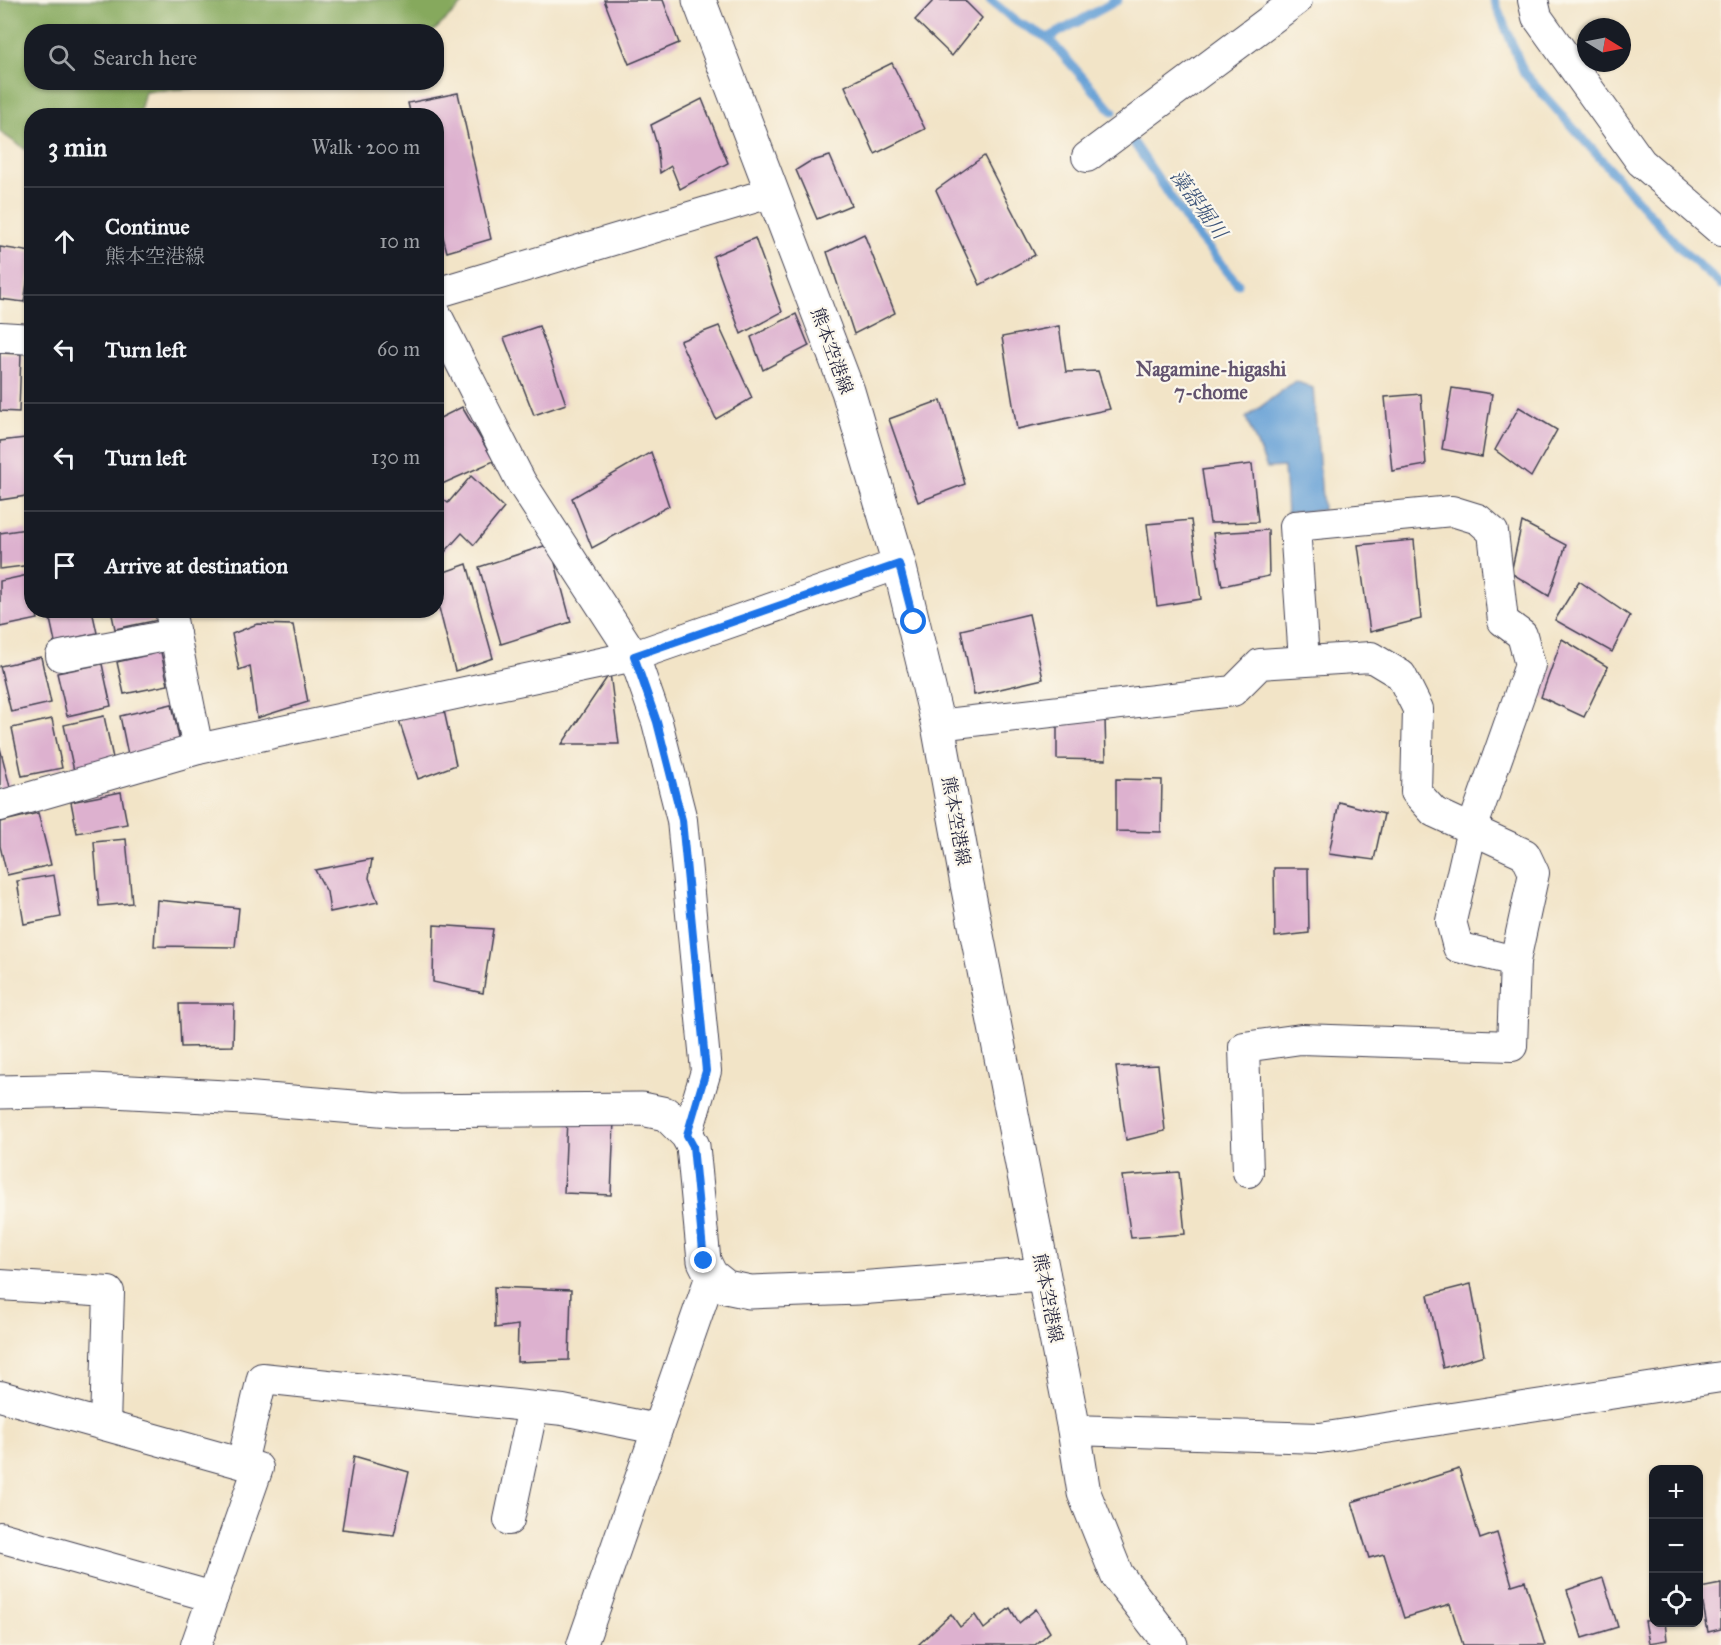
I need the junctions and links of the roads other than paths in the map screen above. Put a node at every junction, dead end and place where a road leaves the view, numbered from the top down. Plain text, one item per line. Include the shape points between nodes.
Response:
1 (699, 0) edge
2 (1297, 0) edge
3 (1533, 0) edge
4 (1087, 157) dead end
5 (772, 192) junction
6 (1721, 231) edge
7 (444, 291) edge
8 (444, 330) edge
9 (0, 337) edge
10 (24, 338) edge
11 (899, 564) junction
12 (172, 622) edge
13 (61, 656) dead end
14 (634, 656) junction
15 (1304, 661) junction
16 (938, 725) junction
17 (198, 749) junction
18 (0, 806) edge
19 (1472, 829) junction
20 (1515, 961) junction
21 (0, 1092) edge
22 (687, 1135) junction
23 (1248, 1172) dead end
24 (1043, 1274) junction
25 (711, 1275) junction
26 (0, 1285) edge
27 (1721, 1377) edge
28 (0, 1396) edge
29 (533, 1407) junction
30 (105, 1425) junction
31 (657, 1429) junction
32 (1074, 1430) junction
33 (242, 1463) junction
34 (509, 1520) dead end
35 (0, 1537) edge
36 (213, 1597) junction
37 (196, 1645) edge
38 (582, 1645) edge
39 (1171, 1645) edge

1 - 5 main road, 熊本空港線
2 - 4 street
3 - 6 street via 1537,17 1641,162
5 - 7 street
5 - 11 main road, 熊本空港線 via 848,391
8 - 14 street via 521,482
9 - 10 street
11 - 14 street
11 - 16 main road, 熊本空港線
12 - 13 street
12 - 17 street
14 - 17 street
14 - 22 street via 657,722 682,820 706,1071
15 - 16 street via 1260,664 1233,691
15 - 19 street via 1371,657 1401,675 1418,710 1416,792 1434,812
15 - 19 street via 1295,526 1452,511 1478,519 1493,532 1503,621 1522,635 1530,665
16 - 24 main road, 熊本空港線
17 - 18 street
19 - 20 street via 1525,854 1534,873
19 - 20 street via 1450,921 1458,947
20 - 23 street via 1512,1046 1301,1039 1244,1047
21 - 22 main road via 93,1090 403,1111 642,1109 666,1114
22 - 25 main road via 693,1146 704,1261
24 - 25 main road via 750,1292 726,1287
24 - 32 main road, 熊本空港線
25 - 31 street
26 - 30 street via 109,1292
27 - 32 street via 1320,1438
28 - 30 street
29 - 31 street
29 - 33 street via 262,1378
29 - 34 street
30 - 33 street
31 - 38 street
32 - 39 main road, 熊本空港線 via 1084,1493 1117,1575
33 - 36 street via 258,1467
35 - 36 street
36 - 37 street

